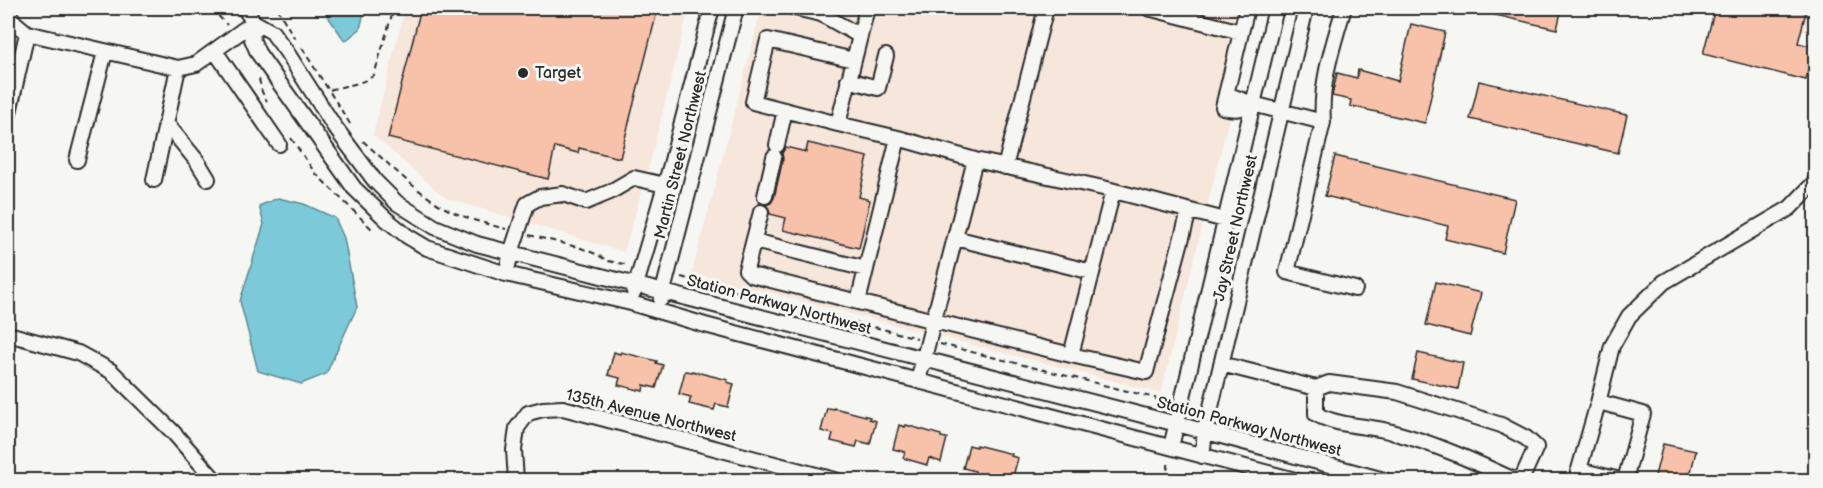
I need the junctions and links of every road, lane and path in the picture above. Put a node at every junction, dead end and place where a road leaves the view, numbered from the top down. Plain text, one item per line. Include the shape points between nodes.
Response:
1 (211, 8) edge
2 (244, 8) edge
3 (277, 8) edge
4 (394, 8) edge
5 (712, 8) edge
6 (736, 8) edge
7 (795, 8) edge
8 (867, 8) edge
9 (1046, 8) edge
10 (1148, 8) edge
11 (1247, 8) edge
12 (1276, 8) edge
13 (1306, 8) edge
14 (1344, 8) edge
15 (8, 12) edge
16 (254, 22) junction
17 (1241, 32) junction
18 (27, 33) junction
19 (235, 36) junction
20 (860, 36) junction
21 (215, 51) junction
22 (105, 52) junction
23 (886, 56) dead end
24 (854, 60) junction
25 (178, 68) junction
26 (257, 70) dead end
27 (848, 80) junction
28 (330, 90) junction
29 (1253, 104) junction
30 (272, 109) dead end
31 (785, 110) junction
32 (1280, 111) junction
33 (8, 117) edge
34 (1323, 122) junction
35 (166, 123) junction
36 (838, 124) junction
37 (353, 128) dead end
38 (359, 138) dead end
39 (898, 138) junction
40 (284, 139) joint
41 (77, 160) dead end
42 (975, 160) junction
43 (1005, 167) junction
44 (208, 179) dead end
45 (154, 180) dead end
46 (1815, 181) edge
47 (665, 185) junction
48 (1113, 190) junction
49 (765, 196) dead end
50 (1189, 211) junction
51 (761, 212) dead end
52 (1225, 220) junction
53 (373, 230) dead end
54 (518, 232) junction
55 (955, 238) junction
56 (754, 241) junction
57 (511, 253) junction
58 (641, 268) junction
59 (866, 269) junction
60 (1092, 272) junction
61 (506, 274) junction
62 (636, 285) junction
63 (1355, 289) dead end
64 (663, 292) junction
65 (858, 302) junction
66 (631, 303) junction
67 (658, 311) junction
68 (934, 320) junction
69 (8, 334) edge
70 (1071, 355) junction
71 (924, 360) junction
72 (1221, 364) junction
73 (918, 381) junction
74 (1316, 388) junction
75 (1599, 402) junction
76 (1177, 424) junction
77 (1205, 432) junction
78 (1170, 452) junction
79 (1202, 456) junction
80 (1578, 475) edge
81 (214, 480) edge
82 (516, 480) edge
83 (835, 480) edge
84 (1165, 480) edge
85 (1295, 480) edge
86 (1384, 480) edge
87 (1620, 480) edge
88 (1625, 480) edge

1 - 19 path
2 - 16 street, Station Parkway Northwest
3 - 28 path
4 - 28 path via 374,75 363,82
5 - 47 street, Martin Street Northwest
6 - 64 street, Martin Street Northwest
7 - 20 street via 821,14
8 - 20 street
9 - 43 street
10 - 17 street
11 - 17 street
12 - 29 street, Jay Street Northwest
13 - 32 street, Jay Street Northwest
14 - 34 street via 1321,102
15 - 18 street
16 - 19 street
16 - 57 street, Station Parkway Northwest via 272,32 334,126 375,181 397,203 435,227
16 - 61 street, Station Parkway Northwest via 252,39 258,53 354,188 386,219 427,248
17 - 29 street via 1225,101 1235,109
18 - 22 street
18 - 33 street
19 - 21 street
20 - 24 street
21 - 25 street via 196,64
21 - 40 street
22 - 25 street
22 - 41 street
23 - 27 street via 878,88
24 - 27 street
24 - 31 street via 768,40 753,102
25 - 35 street
26 - 30 path via 262,92
27 - 36 street
28 - 37 path
29 - 32 street
29 - 52 street, Jay Street Northwest
31 - 36 street
31 - 49 street
32 - 34 street
32 - 72 street, Jay Street Northwest
34 - 63 street via 1287,273
35 - 44 street
35 - 45 street
36 - 39 street
38 - 54 path via 448,210
39 - 42 street
39 - 59 street
40 - 53 path
42 - 43 street
42 - 55 street
43 - 48 street
46 - 75 street via 1790,208 1664,282 1629,316 1612,346
47 - 54 street via 634,178 586,202 563,194 540,197 527,204
47 - 58 street, Martin Street Northwest
48 - 50 street
48 - 60 street
50 - 52 street
50 - 70 street via 1146,372
51 - 56 street
52 - 76 street, Jay Street Northwest
54 - 57 street
54 - 58 path
55 - 60 street
55 - 68 street
56 - 59 street
56 - 65 street via 746,270 750,275
57 - 61 street
57 - 62 street, Station Parkway Northwest
58 - 62 street, Martin Street Northwest
59 - 65 street
60 - 70 street
61 - 66 street, Station Parkway Northwest
62 - 64 street, Station Parkway Northwest
62 - 66 street, Martin Street Northwest
64 - 67 street, Martin Street Northwest
64 - 71 street, Station Parkway Northwest
65 - 68 street
66 - 67 street, Station Parkway Northwest
67 - 73 street, Station Parkway Northwest
68 - 70 street
68 - 71 street
69 - 81 street via 78,353 111,371 173,432
71 - 73 street
71 - 76 street, Station Parkway Northwest
72 - 74 street
72 - 77 street, Jay Street Northwest
73 - 78 street, Station Parkway Northwest
74 - 74 street via 1329,383 1396,392 1501,425 1536,447 1522,478 1512,479 1449,449 1389,431 1323,418 1316,414
75 - 80 street
75 - 88 street via 1643,414
76 - 77 street, Station Parkway Northwest
76 - 78 street, Jay Street Northwest
77 - 79 street, Jay Street Northwest
77 - 86 street, Station Parkway Northwest
78 - 79 street, Station Parkway Northwest
78 - 84 path
79 - 85 street, Station Parkway Northwest
80 - 87 street
82 - 83 street, 135th Avenue Northwest via 517,428 528,412 562,408

